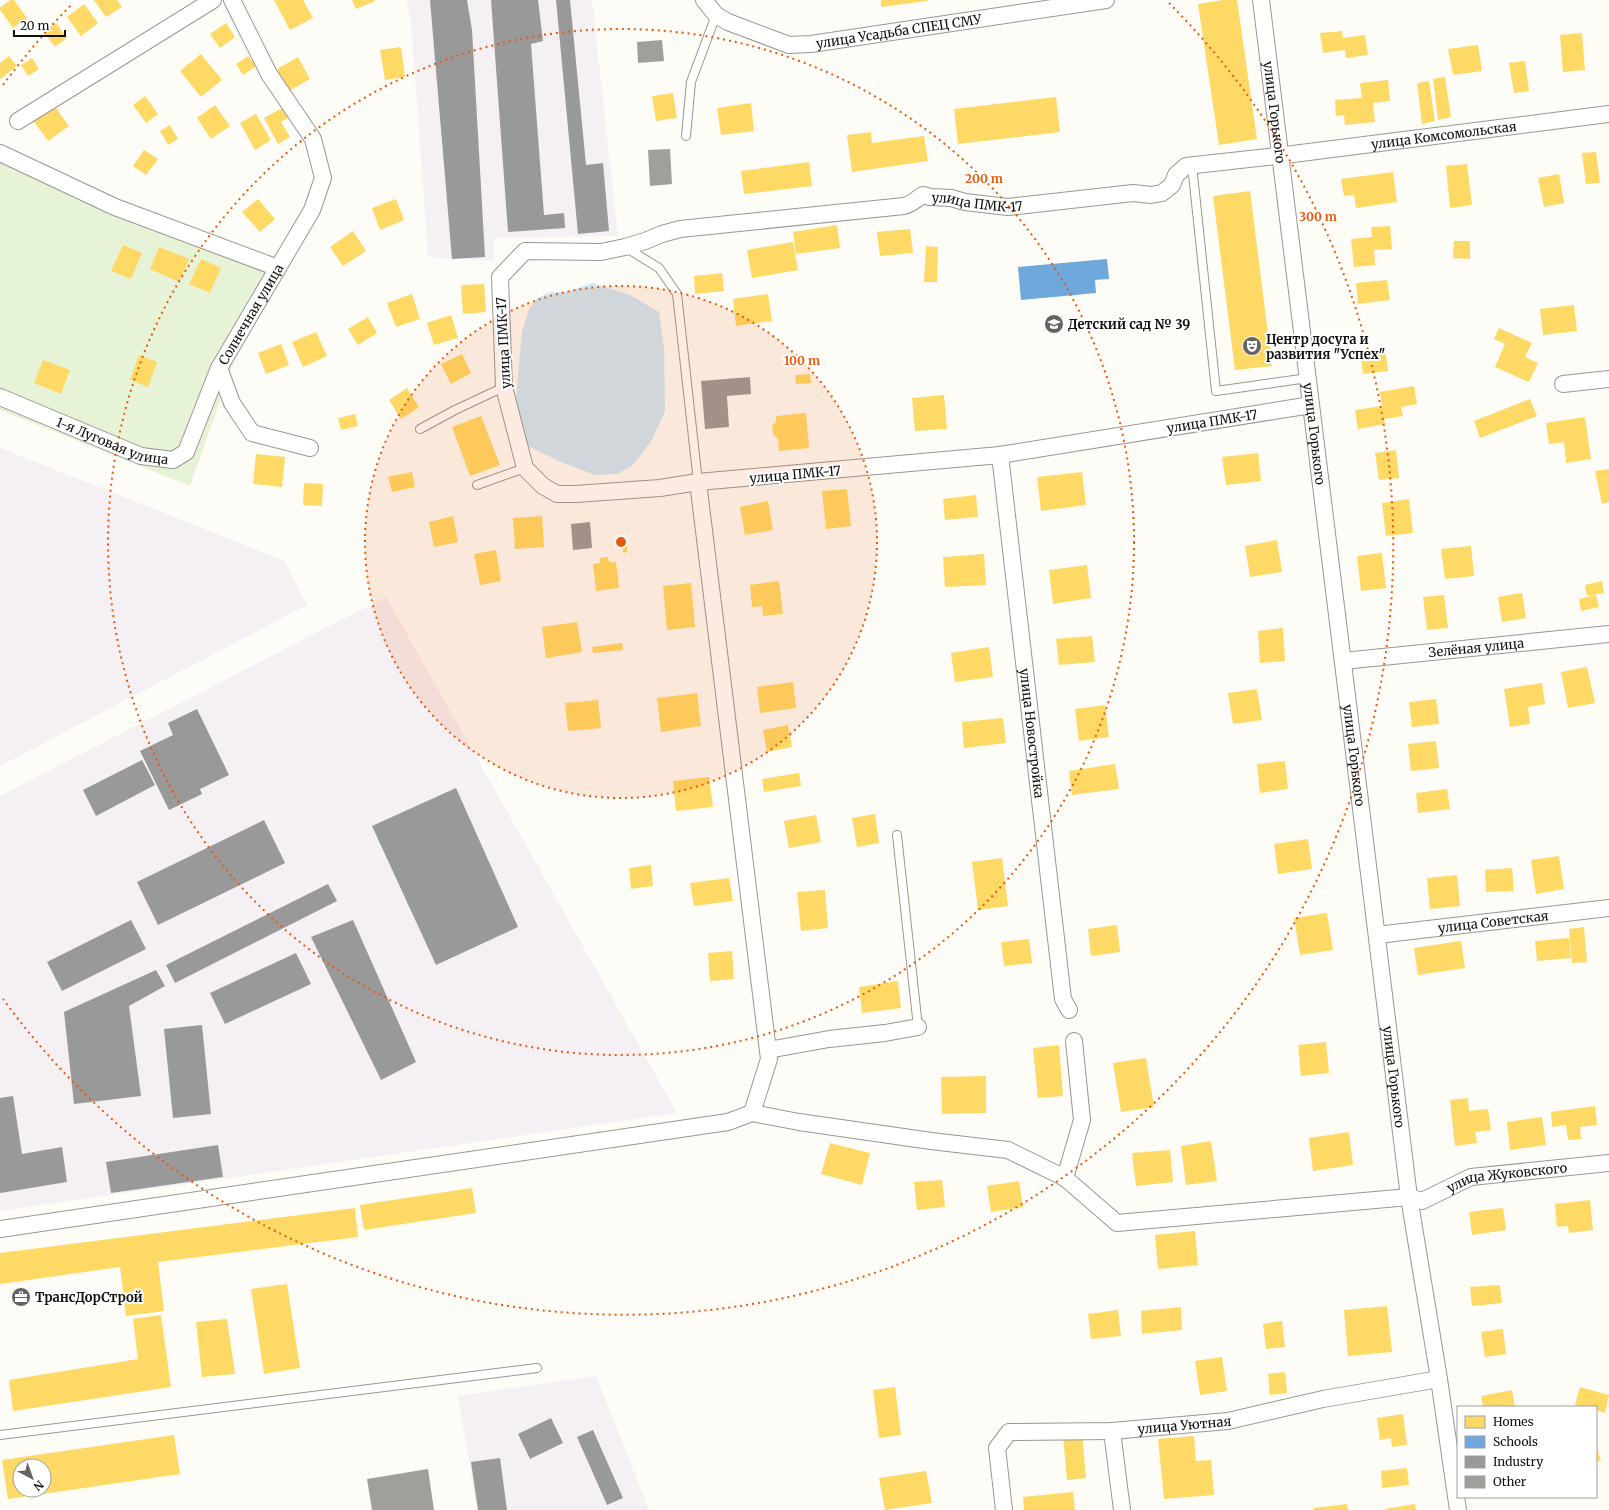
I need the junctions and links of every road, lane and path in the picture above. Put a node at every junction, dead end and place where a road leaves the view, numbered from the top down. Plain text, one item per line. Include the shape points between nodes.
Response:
1 (213, 0) edge
2 (232, 0) edge
3 (704, 0) edge
4 (1106, 0) edge
5 (1261, 0) edge
6 (716, 15) junction
7 (1609, 114) edge
8 (18, 121) dead end
9 (686, 136) dead end
10 (0, 153) edge
11 (1279, 156) junction
12 (1192, 166) junction
13 (625, 247) junction
14 (278, 268) junction
15 (219, 368) junction
16 (1308, 378) junction
17 (1609, 379) edge
18 (1563, 384) dead end
19 (504, 387) junction
20 (0, 397) edge
21 (1311, 405) junction
22 (420, 429) dead end
23 (310, 448) dead end
24 (1000, 455) junction
25 (526, 468) junction
26 (698, 482) junction
27 (477, 485) dead end
28 (1609, 634) edge
29 (1343, 662) junction
30 (897, 835) dead end
31 (1609, 908) edge
32 (1377, 935) junction
33 (1069, 1010) dead end
34 (918, 1027) joint
35 (1074, 1041) dead end
36 (768, 1050) junction
37 (752, 1113) junction
38 (1609, 1162) edge
39 (1065, 1178) junction
40 (1409, 1197) junction
41 (0, 1230) edge
42 (537, 1368) dead end
43 (1439, 1379) junction
44 (1112, 1431) junction
45 (0, 1435) edge
46 (1004, 1510) edge
47 (1122, 1510) edge
48 (1458, 1510) edge

1 - 8 street
2 - 14 street, Солнечная улица via 269,74 313,138 323,178 312,210
3 - 6 street, улица Усадьба СПЕЦ СМУ
4 - 6 street, улица Усадьба СПЕЦ СМУ via 811,44 789,45
5 - 11 street, улица Горького
6 - 9 lane via 691,82
7 - 11 street, улица Комсомольская
10 - 14 street via 115,207
11 - 12 street, улица ПМК-17
11 - 16 street, улица Горького
12 - 13 street, улица ПМК-17 via 1186,166 1176,175 1172,185 1162,193 1151,196 1133,193 1008,207 923,195 904,206 680,229
12 - 16 lane via 1216,390
13 - 19 street, улица ПМК-17 via 601,252 525,251 500,277
13 - 26 lane via 659,268 677,294
14 - 15 street, Солнечная улица
15 - 20 street, 1-я Луговая улица via 186,452 173,460 142,456
15 - 23 street, Солнечная улица via 232,403 252,433
16 - 21 street, улица Горького
17 - 18 street
19 - 22 lane
19 - 25 street, улица ПМК-17
21 - 24 street, улица ПМК-17
21 - 29 street, улица Горького
24 - 26 street, улица ПМК-17
24 - 33 street, улица Новостройка via 1063,998
25 - 26 street, улица ПМК-17 via 543,486 557,494 660,488
25 - 27 lane
26 - 36 street
28 - 29 street, Зелёная улица
29 - 32 street, улица Горького
30 - 34 lane
31 - 32 street, улица Советская
32 - 40 street, улица Горького
34 - 36 street
35 - 39 street via 1082,1120
36 - 37 street via 769,1059
37 - 39 street, улица Жуковского via 799,1122 1008,1150
37 - 41 street via 728,1122
38 - 40 street, улица Жуковского via 1471,1178 1422,1201
39 - 40 street, улица Жуковского via 1117,1222
40 - 43 street, улица Горького
42 - 45 lane
43 - 44 street, улица Уютная via 1323,1399 1228,1421
43 - 48 street, улица Горького
44 - 46 street, улица Уютная via 1010,1432 997,1448
44 - 47 street

